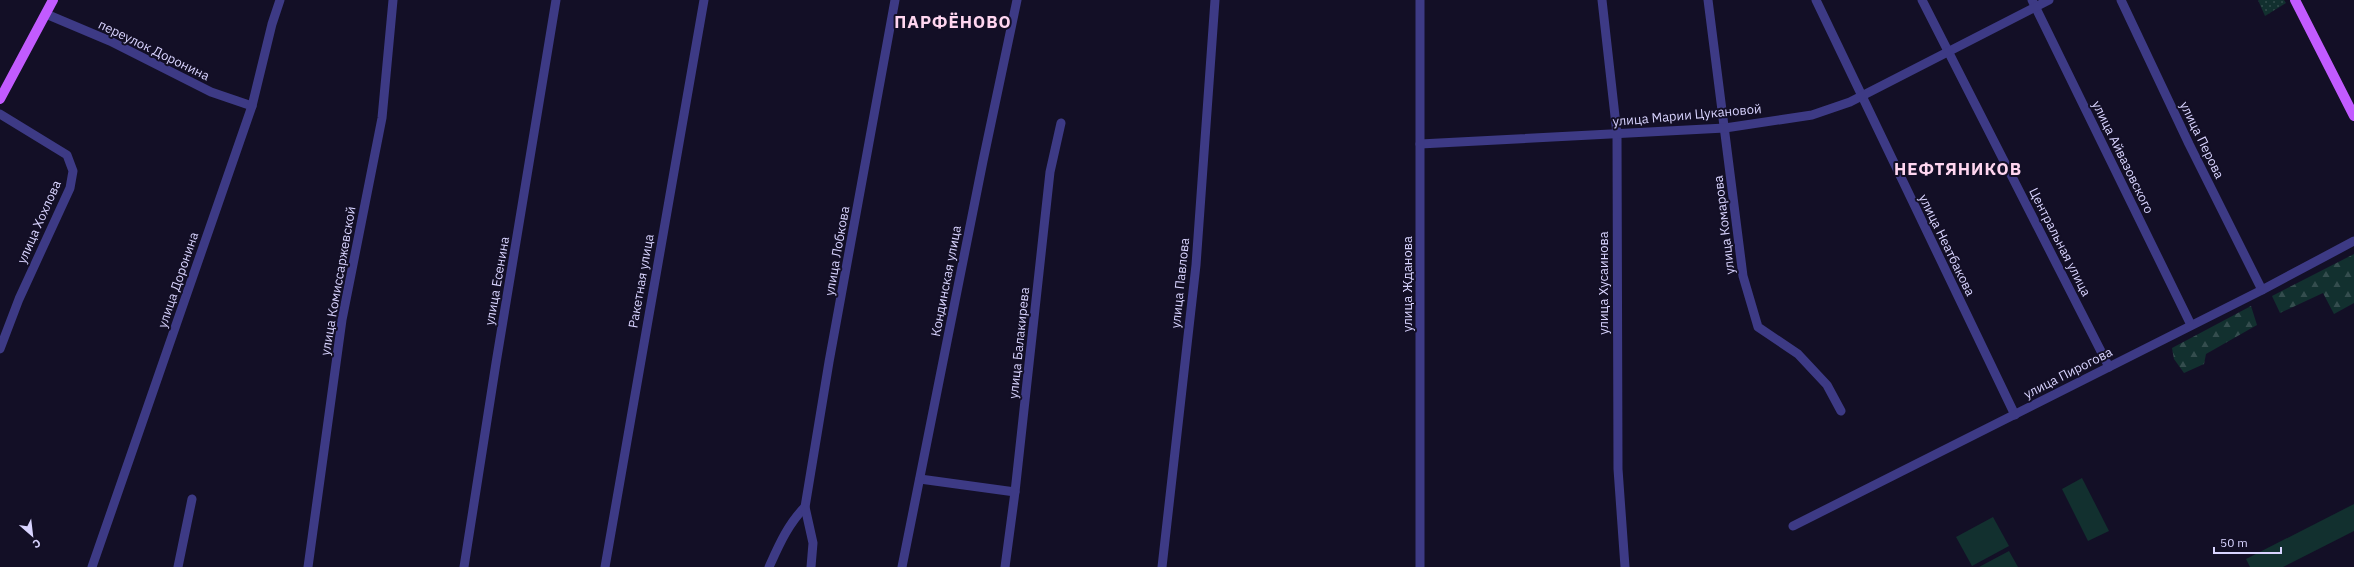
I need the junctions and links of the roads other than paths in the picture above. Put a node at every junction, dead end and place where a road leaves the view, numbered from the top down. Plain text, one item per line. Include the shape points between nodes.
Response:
1 (53, 0) edge
2 (280, 0) edge
3 (393, 0) edge
4 (556, 0) edge
5 (704, 0) edge
6 (896, 0) edge
7 (1017, 0) edge
8 (1215, 0) edge
9 (1420, 0) edge
10 (1602, 0) edge
11 (1708, 0) edge
12 (1816, 0) edge
13 (1922, 0) edge
14 (2049, 0) edge
15 (2121, 0) edge
16 (2295, 0) edge
17 (2033, 4) edge
18 (46, 14) junction
19 (1948, 52) junction
20 (1862, 96) junction
21 (0, 99) edge
22 (252, 106) junction
23 (0, 114) edge
24 (2354, 116) edge
25 (1061, 123) dead end
26 (1725, 128) junction
27 (1617, 134) junction
28 (1420, 144) junction
29 (2354, 241) edge
30 (2262, 290) junction
31 (2191, 325) junction
32 (0, 349) edge
33 (2109, 367) junction
34 (1841, 411) dead end
35 (2015, 415) junction
36 (920, 480) junction
37 (1016, 492) junction
38 (192, 499) dead end
39 (805, 507) junction
40 (1793, 526) dead end
41 (92, 567) edge
42 (178, 567) edge
43 (308, 567) edge
44 (464, 567) edge
45 (605, 567) edge
46 (769, 567) edge
47 (811, 567) edge
48 (902, 567) edge
49 (1005, 567) edge
50 (1162, 567) edge
51 (1420, 567) edge
52 (1625, 567) edge

1 - 18 main road
2 - 22 street, улица Доронина
3 - 43 street, улица Комиссаржевской via 382,118 342,320
4 - 44 street, улица Есенина
5 - 45 street, Ракетная улица
6 - 39 street, улица Лобкова
7 - 36 street, Кондинская улица via 982,161
8 - 50 street, улица Павлова via 1196,265
9 - 28 street, улица Жданова
10 - 27 street, улица Хусаинова
11 - 26 street, улица Комарова
12 - 20 street, улица Неатбакова
13 - 19 street, Центральная улица
14 - 17 street, улица Марии Цукановой
15 - 30 street, улица Перова
16 - 24 main road
17 - 19 street, улица Марии Цукановой
17 - 31 street, улица Айвазовского
18 - 21 main road
18 - 22 street, переулок Доронина via 110,41 211,92
19 - 20 street, улица Марии Цукановой
19 - 33 street, Центральная улица
20 - 26 street, улица Марии Цукановой via 1812,115
20 - 35 street, улица Неатбакова
22 - 41 street, улица Доронина
23 - 32 street, улица Хохлова via 67,155 74,171 70,188 19,299
25 - 37 street, улица Балакирева via 1050,172
26 - 27 street, улица Марии Цукановой
26 - 34 street, улица Комарова via 1743,276 1758,327 1802,359 1827,384
27 - 28 street, улица Марии Цукановой
27 - 52 street, улица Хусаинова via 1618,461
28 - 51 street, улица Жданова
29 - 30 street, улица Пирогова
30 - 31 street, улица Пирогова
31 - 33 street, улица Пирогова
33 - 35 street, улица Пирогова
35 - 40 street, улица Пирогова
36 - 37 street
36 - 48 street, Кондинская улица
37 - 49 street, улица Балакирева
38 - 42 street
39 - 46 street via 786,531
39 - 47 street, улица Лобкова via 813,543

